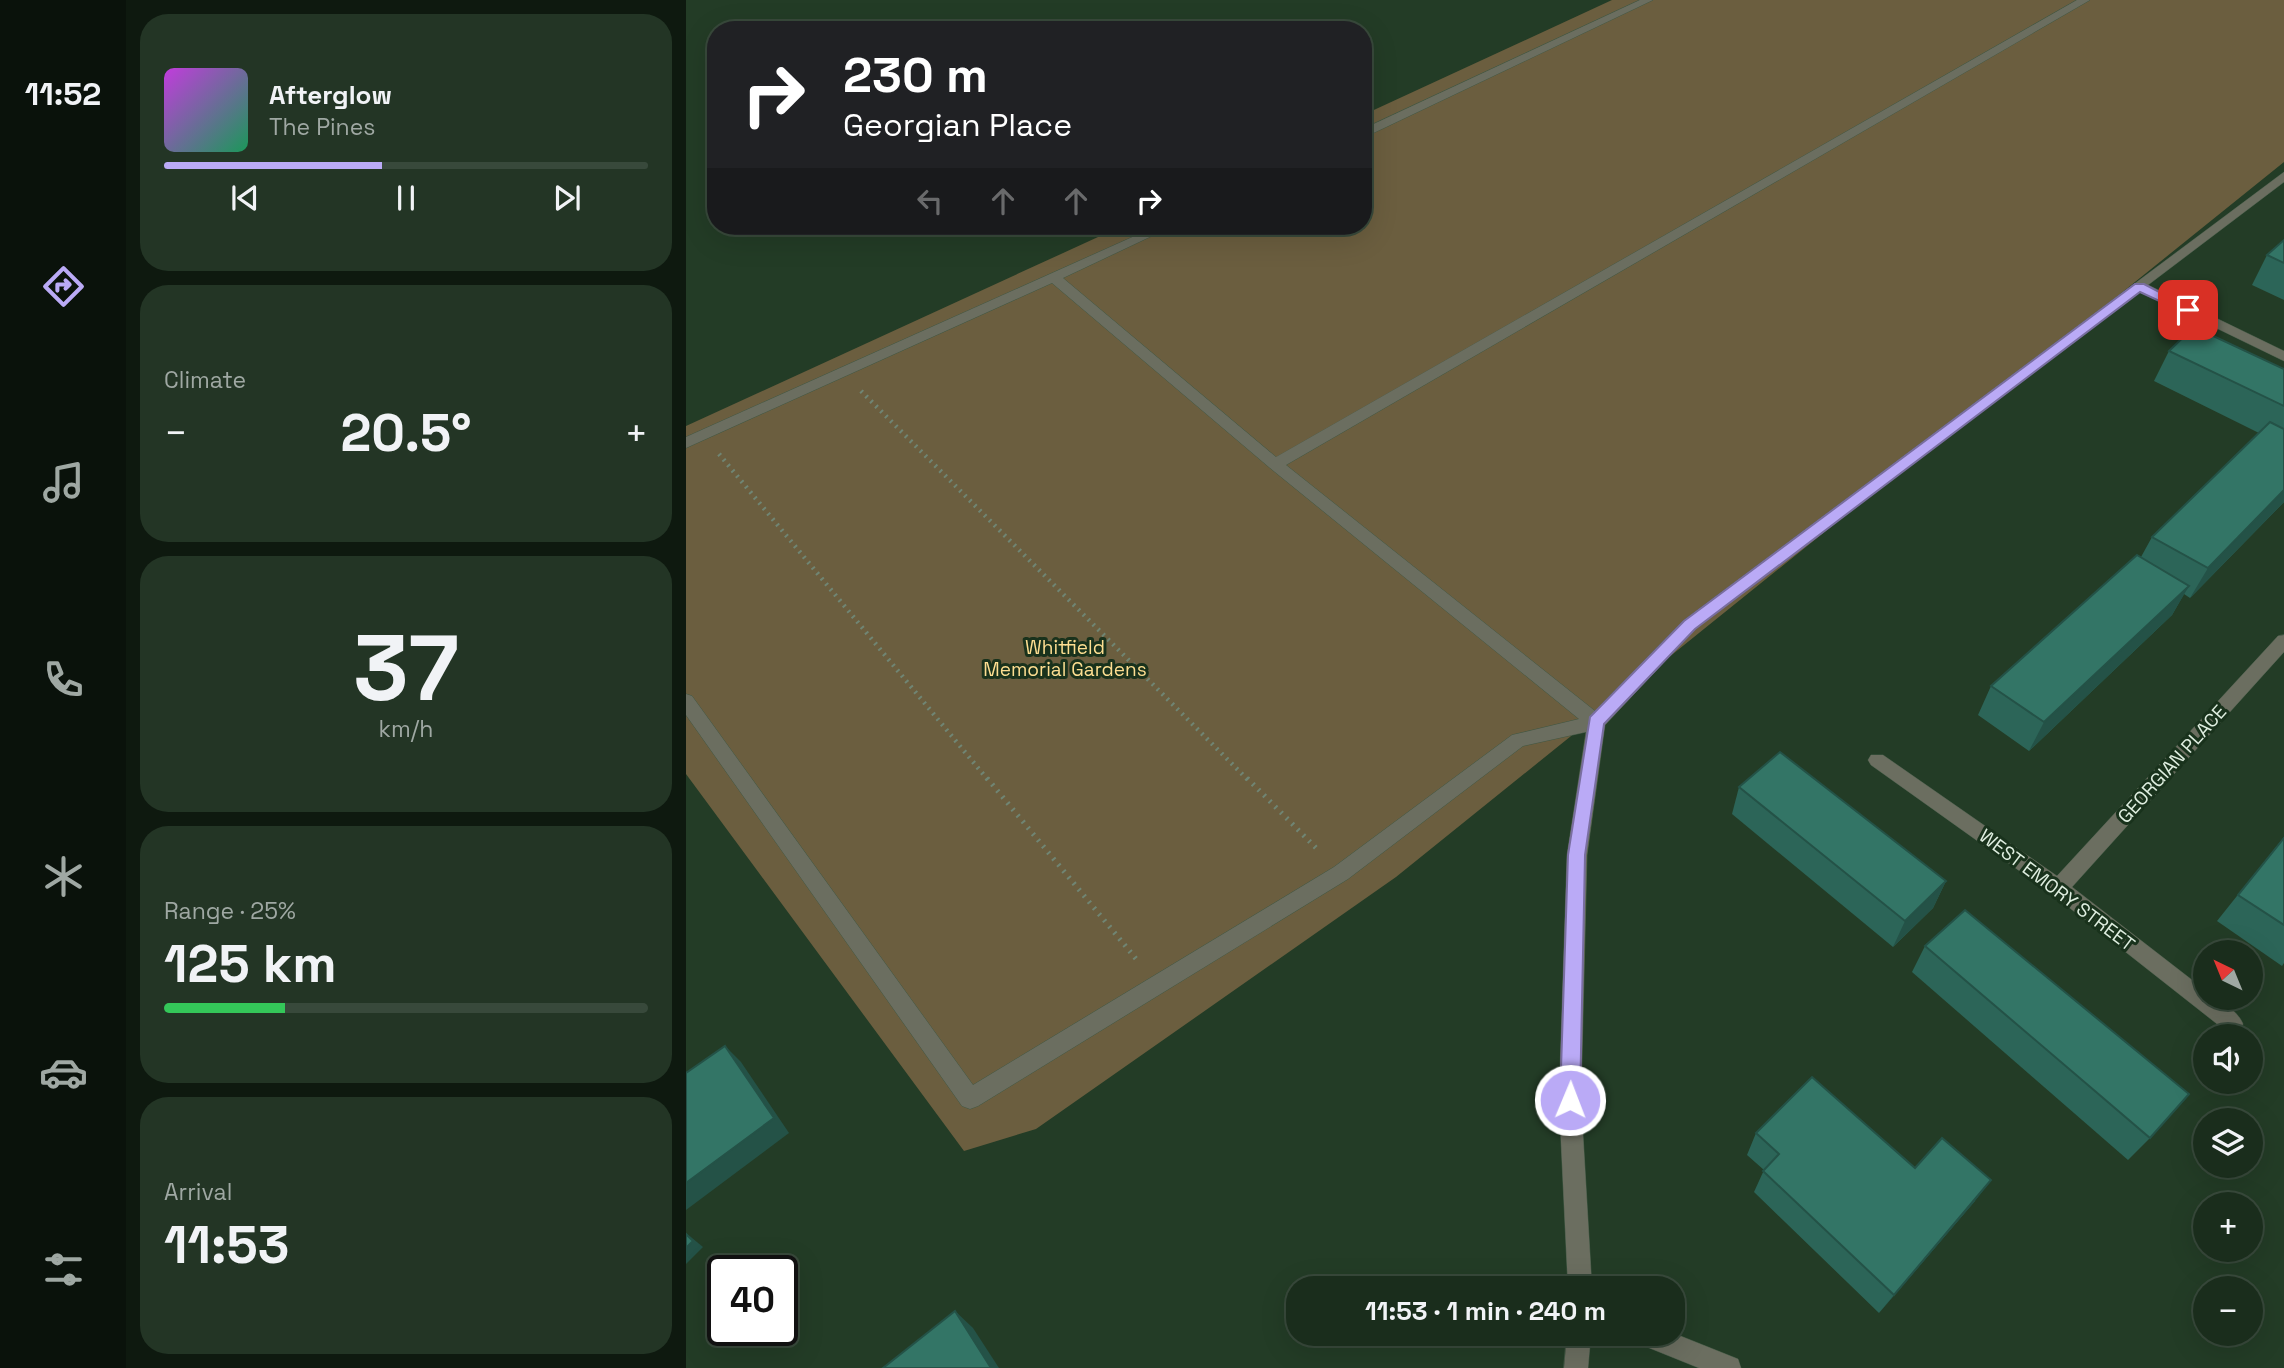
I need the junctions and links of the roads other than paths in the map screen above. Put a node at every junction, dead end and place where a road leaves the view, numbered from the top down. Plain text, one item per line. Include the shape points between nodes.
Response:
1 (1648, 0) edge
2 (2085, 0) edge
3 (1372, 130) edge
4 (2284, 176) edge
5 (1148, 235) edge
6 (1055, 278) junction
7 (2140, 286) junction
8 (2284, 356) edge
9 (686, 443) edge
10 (1275, 464) junction
11 (2284, 641) edge
12 (686, 701) edge
13 (1596, 722) junction
14 (1877, 760) dead end
15 (2059, 888) junction
16 (2233, 1024) dead end
17 (1579, 1276) edge
18 (1578, 1346) edge
19 (1675, 1346) edge
20 (1576, 1368) edge
21 (1729, 1368) edge

1 - 3 street
2 - 10 street
4 - 7 street
5 - 6 street
6 - 9 street
6 - 10 street
7 - 8 street
7 - 13 street via 1689,625
10 - 13 street
11 - 15 street, GEORGIAN PLACE
12 - 13 street via 970,1099 1341,873 1518,740
13 - 17 street via 1577,855 1570,1100
14 - 15 street, WEST EMORY STREET
15 - 16 street, WEST EMORY STREET
18 - 20 street
19 - 21 street

